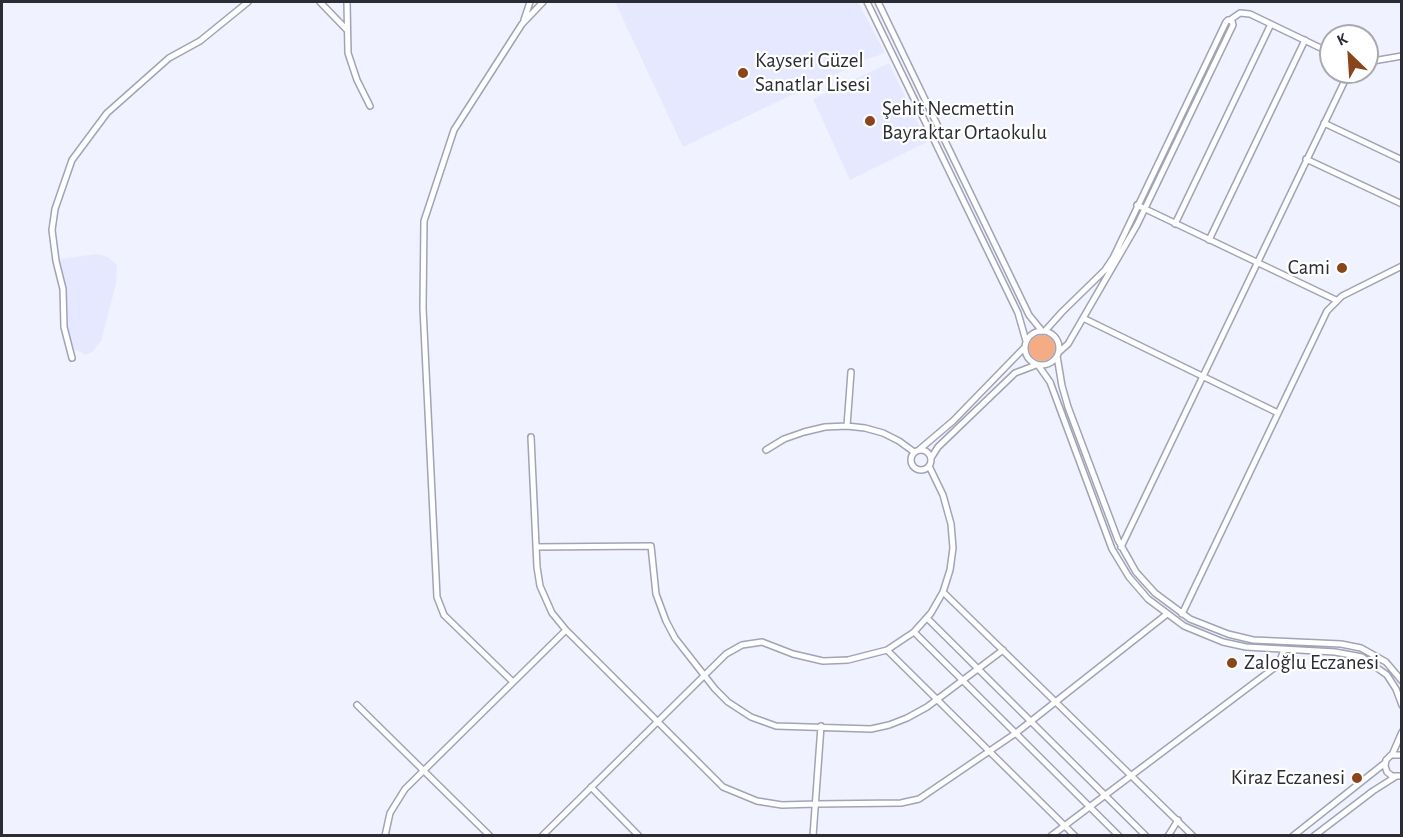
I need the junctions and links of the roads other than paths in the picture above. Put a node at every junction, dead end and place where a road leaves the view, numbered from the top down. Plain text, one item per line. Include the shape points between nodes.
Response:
1 (248, 2) edge
2 (320, 2) edge
3 (347, 2) edge
4 (530, 2) edge
5 (543, 2) edge
6 (867, 2) edge
7 (878, 2) edge
8 (1230, 22) junction
9 (522, 24) junction
10 (1271, 24) junction
11 (347, 30) junction
12 (1305, 40) junction
13 (1319, 47) edge
14 (1401, 56) edge
15 (1379, 60) edge
16 (1343, 84) edge
17 (370, 106) dead end
18 (1324, 123) junction
19 (1306, 159) junction
20 (1401, 160) edge
21 (1401, 204) edge
22 (1137, 206) junction
23 (1145, 209) junction
24 (1175, 224) junction
25 (1209, 240) junction
26 (1257, 262) junction
27 (1401, 266) edge
28 (1336, 300) junction
29 (1083, 318) junction
30 (1044, 331) junction
31 (1025, 344) junction
32 (1058, 354) junction
33 (72, 358) dead end
34 (1037, 365) junction
35 (851, 372) dead end
36 (1202, 376) junction
37 (1278, 413) junction
38 (847, 426) junction
39 (531, 437) dead end
40 (766, 450) dead end
41 (917, 450) junction
42 (931, 458) junction
43 (929, 466) junction
44 (536, 547) junction
45 (1121, 547) junction
46 (943, 592) junction
47 (1167, 614) junction
48 (1182, 614) junction
49 (927, 618) junction
50 (566, 630) junction
51 (914, 632) junction
52 (886, 650) junction
53 (1003, 650) junction
54 (1284, 650) junction
55 (979, 670) junction
56 (705, 675) junction
57 (964, 681) junction
58 (1401, 681) edge
59 (513, 682) junction
60 (937, 700) junction
61 (1057, 703) junction
62 (357, 705) dead end
63 (1401, 705) edge
64 (658, 721) junction
65 (1032, 722) junction
66 (821, 726) junction
67 (1401, 732) edge
68 (1017, 734) junction
69 (990, 753) junction
70 (1391, 755) junction
71 (1401, 755) edge
72 (1385, 763) junction
73 (425, 770) junction
74 (1131, 775) junction
75 (1398, 776) edge
76 (591, 787) junction
77 (1105, 795) junction
78 (816, 804) junction
79 (1090, 806) junction
80 (1178, 820) junction
81 (1065, 826) junction
82 (385, 836) edge
83 (490, 836) edge
84 (542, 836) edge
85 (639, 836) edge
86 (813, 836) edge
87 (1051, 836) edge
88 (1075, 836) edge
89 (1119, 836) edge
90 (1146, 836) edge
91 (1168, 836) edge
92 (1193, 836) edge
93 (1293, 836) edge
94 (1314, 836) edge

1 - 33 street via 200,41 170,58 107,113 72,160 52,222 64,295 64,327
2 - 11 street
3 - 11 street
4 - 9 street
5 - 9 street
6 - 31 street via 1018,313
7 - 30 street via 1029,315
8 - 10 street via 1237,14 1246,13
8 - 22 street
8 - 23 street
9 - 59 street via 454,130 424,221 423,286 436,597 451,623
10 - 12 street
10 - 24 street
11 - 17 street via 351,62
12 - 13 street
12 - 25 street
14 - 15 street
16 - 18 street
18 - 19 street
18 - 20 street
19 - 21 street
19 - 26 street
22 - 23 street
22 - 30 street via 1109,264
23 - 24 street
23 - 29 street
24 - 25 street
25 - 26 street
26 - 28 street
26 - 36 street
27 - 28 street
28 - 37 street
29 - 32 street
29 - 36 street
30 - 31 street via 1031,335
30 - 32 street via 1059,344
31 - 34 street via 1028,359
31 - 41 street via 953,421
32 - 34 street via 1049,364
32 - 45 street via 1068,407
34 - 42 street via 1015,373
34 - 47 street via 1050,382 1112,549 1134,584
35 - 38 street
36 - 37 street
36 - 45 street
37 - 48 street
38 - 40 street via 804,432
38 - 41 street via 883,433
39 - 44 street
41 - 42 street
41 - 43 street via 910,459 913,467 921,470
42 - 43 street
43 - 46 street via 946,502 952,531 952,556
44 - 50 street via 544,597
44 - 56 street via 651,546 654,585 662,612 675,638
45 - 48 street via 1148,587
46 - 49 street
46 - 53 street
47 - 54 street via 1192,630 1223,642
47 - 61 street
48 - 58 street via 1241,638 1355,646 1381,658
49 - 51 street
49 - 55 street
50 - 59 street
50 - 64 street
51 - 52 street
51 - 57 street
52 - 56 street via 823,661 766,642 753,642 731,650
52 - 60 street
53 - 55 street
53 - 61 street
54 - 63 street via 1335,652 1366,659 1390,679
54 - 74 street via 1274,668
55 - 57 street
55 - 65 street
56 - 64 street
56 - 66 street via 728,702 759,720 776,726
57 - 60 street
57 - 68 street
59 - 73 street
60 - 66 street via 907,718 880,727
60 - 69 street
61 - 65 street
61 - 74 street
62 - 73 street
64 - 76 street
64 - 78 street via 723,787 765,803
65 - 68 street
65 - 77 street
66 - 78 street
67 - 70 street
68 - 69 street
68 - 79 street
69 - 78 street via 914,801
69 - 81 street
70 - 71 street
70 - 72 street
72 - 75 street via 1387,772
72 - 93 street
73 - 82 street via 397,799
73 - 83 street
74 - 77 street
74 - 80 street
75 - 94 street
76 - 84 street
76 - 85 street
77 - 79 street
77 - 90 street
78 - 86 street
79 - 81 street
79 - 89 street
80 - 91 street
80 - 92 street
81 - 87 street
81 - 88 street

